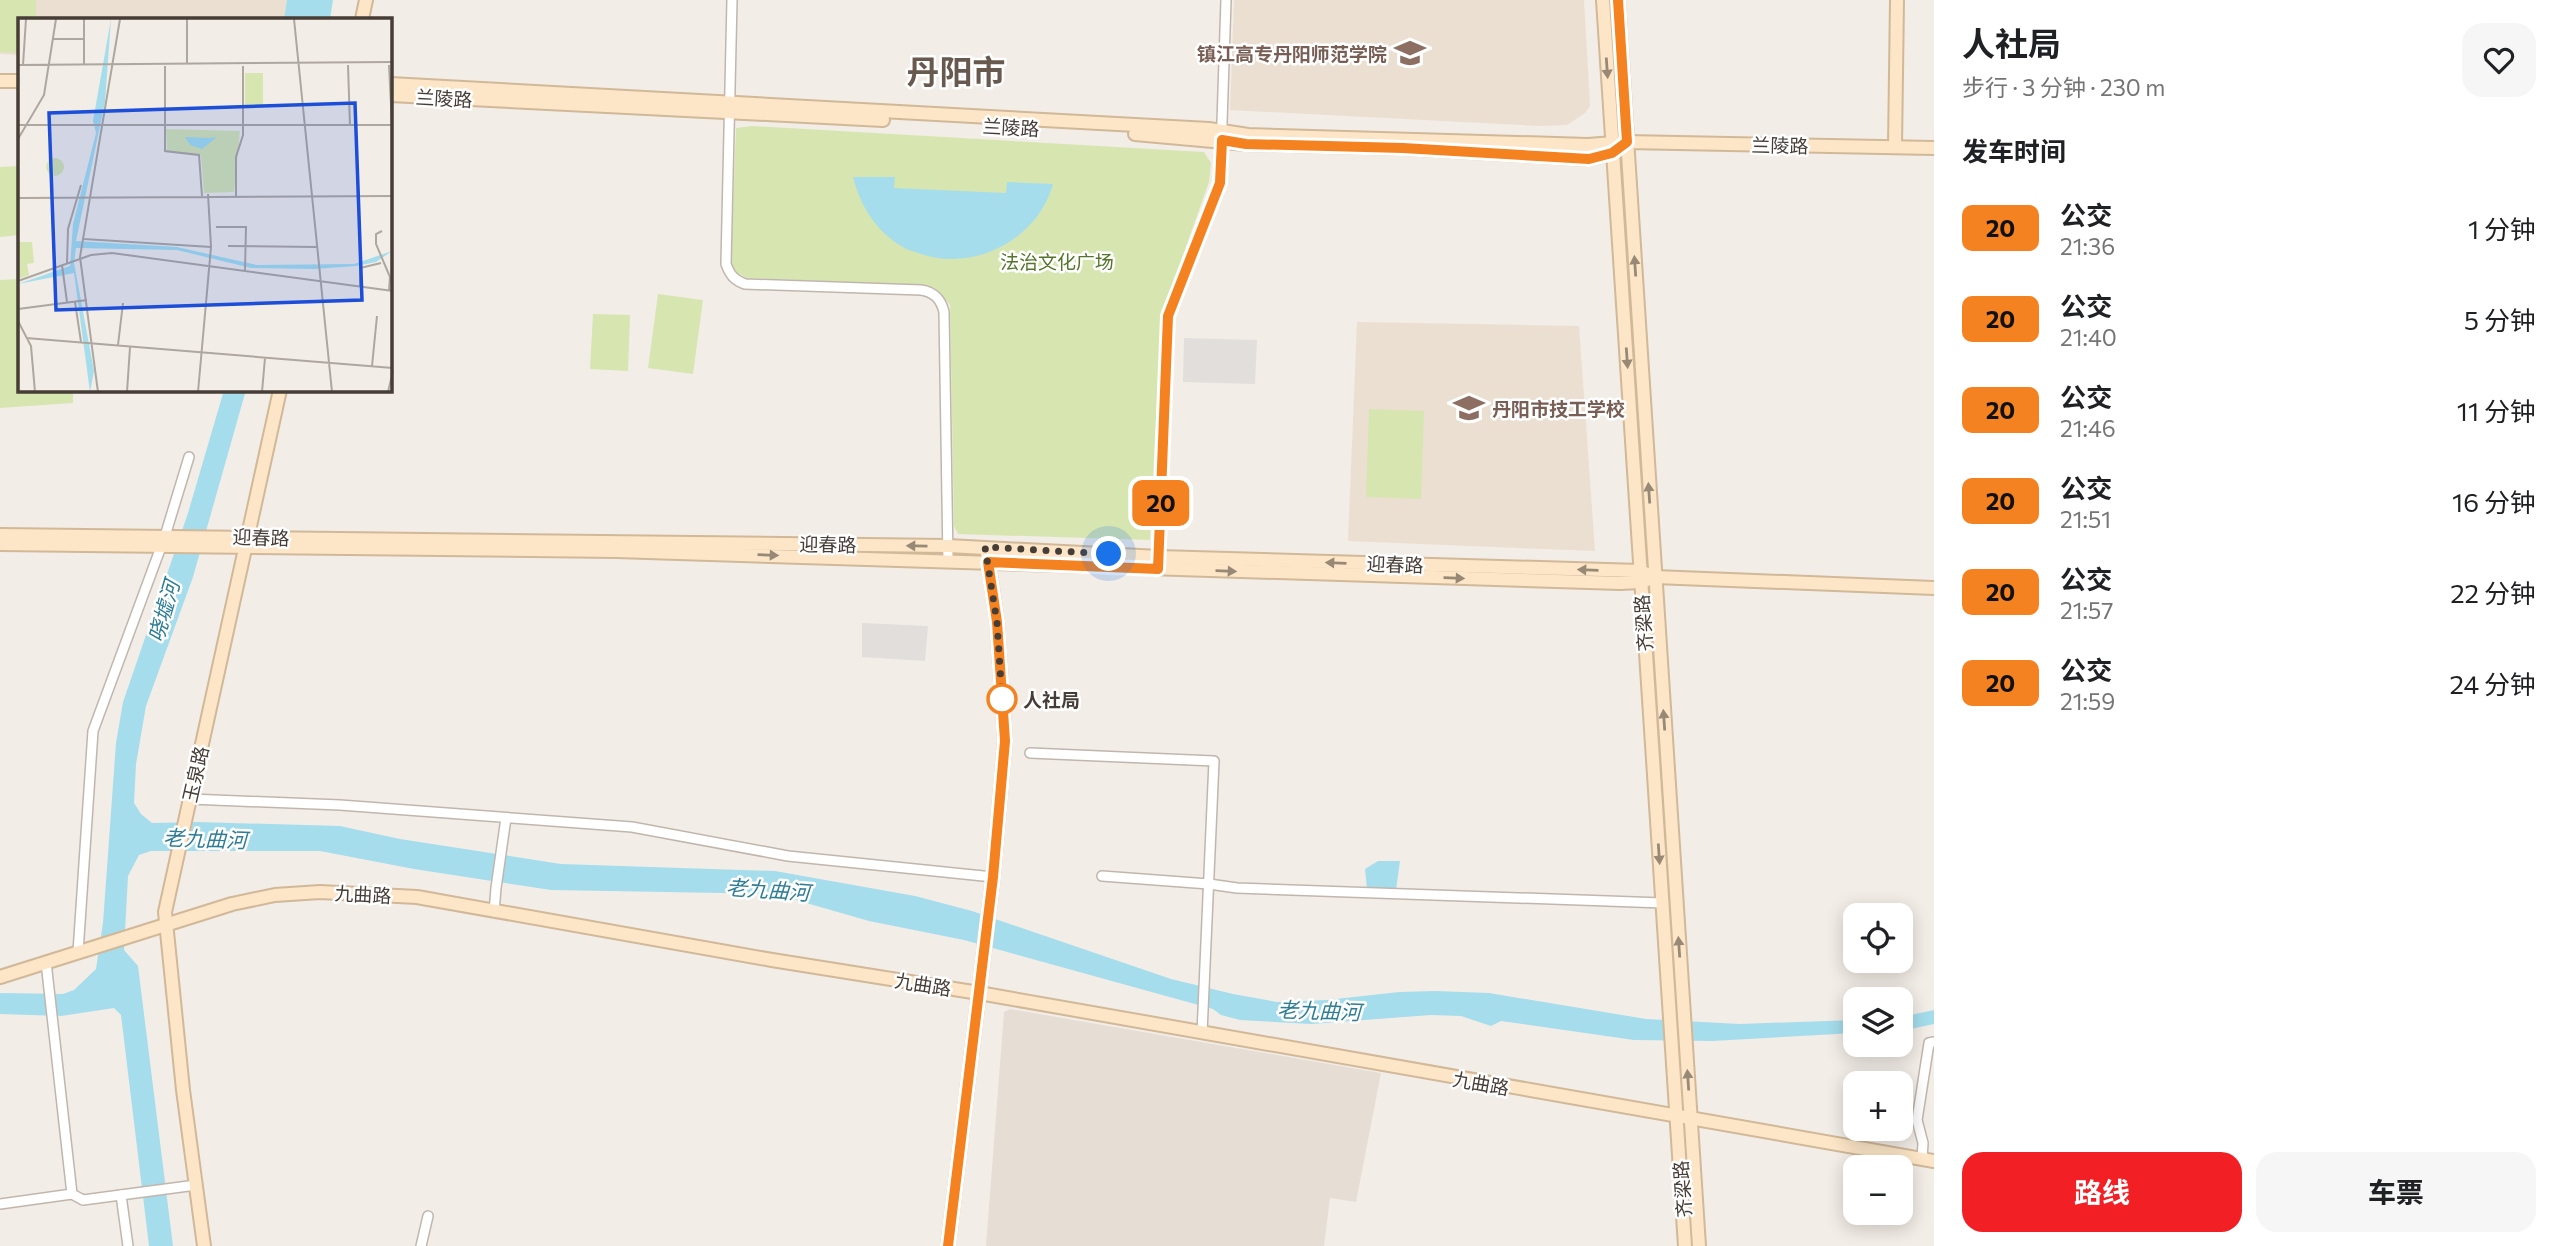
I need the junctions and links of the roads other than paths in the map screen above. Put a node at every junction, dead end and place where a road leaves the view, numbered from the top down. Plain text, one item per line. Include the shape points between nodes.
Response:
1 (366, 0) edge
2 (732, 0) edge
3 (1226, 0) edge
4 (1603, 0) edge
5 (1618, 0) edge
6 (1896, 0) edge
7 (362, 18) edge
8 (0, 72) edge
9 (18, 73) edge
10 (0, 80) edge
11 (18, 81) edge
12 (392, 84) edge
13 (392, 95) edge
14 (728, 108) junction
15 (1222, 136) junction
16 (1627, 142) junction
17 (1895, 147) junction
18 (1612, 148) junction
19 (1934, 148) edge
20 (280, 392) edge
21 (189, 457) dead end
22 (0, 535) edge
23 (168, 540) junction
24 (247, 542) junction
25 (0, 544) edge
26 (948, 546) junction
27 (985, 547) junction
28 (948, 561) junction
29 (988, 562) junction
30 (1158, 563) junction
31 (1640, 576) junction
32 (1655, 577) junction
33 (1934, 588) edge
34 (1030, 753) dead end
35 (190, 799) junction
36 (506, 818) junction
37 (1657, 819) junction
38 (1671, 819) junction
39 (1102, 876) dead end
40 (993, 877) junction
41 (1209, 884) junction
42 (1662, 902) junction
43 (494, 912) junction
44 (165, 925) junction
45 (78, 952) junction
46 (46, 962) junction
47 (0, 977) edge
48 (979, 993) junction
49 (1202, 1033) junction
50 (1934, 1042) edge
51 (1677, 1115) junction
52 (1690, 1118) junction
53 (1928, 1160) edge
54 (196, 1185) junction
55 (72, 1194) junction
56 (121, 1195) junction
57 (0, 1204) edge
58 (428, 1216) dead end
59 (128, 1246) edge
60 (204, 1246) edge
61 (421, 1246) edge
62 (948, 1246) edge
63 (1685, 1246) edge
64 (1699, 1246) edge

1 - 7 street
2 - 14 street
3 - 15 street
4 -> 18 street, 齐梁路
5 - 16 street, 齐梁路
6 - 17 street
8 - 9 street
10 - 11 street
12 - 14 street, 兰陵路
13 - 14 street, 兰陵路
14 - 15 street, 兰陵路
14 - 26 street via 724,252 730,275 745,284 921,289 942,304
15 - 18 street, 兰陵路
15 - 30 street via 1220,183 1168,316
16 - 17 street, 兰陵路
16 - 18 street, 兰陵路
32 -> 16 street, 齐梁路
17 - 19 street, 兰陵路
18 -> 31 street, 齐梁路
20 - 24 street, 玉泉路
21 - 23 street
22 - 23 street, 迎春路
23 - 24 street, 迎春路
23 - 25 street, 迎春路
23 - 45 street via 93,732
26 -> 24 street, 迎春路
24 -> 28 street, 迎春路
24 - 35 street, 玉泉路
26 - 27 street, 迎春路
26 - 28 street
27 - 29 street
27 - 30 street, 迎春路
28 - 29 street, 迎春路
29 - 30 street, 迎春路
29 - 40 street via 1005,741
30 - 31 street, 迎春路
31 - 32 street, 迎春路
31 - 37 street, 齐梁路
32 - 33 street, 迎春路
38 -> 32 street, 齐梁路
34 - 41 street via 1214,761
35 - 36 street
35 - 44 street, 玉泉路
36 - 40 street via 632,827 788,856
36 - 43 street
37 - 38 street
37 -> 42 street, 齐梁路
52 -> 38 street, 齐梁路
39 - 41 street
40 - 48 street
41 - 42 street
41 - 49 street
42 - 51 street, 齐梁路
43 - 44 street, 九曲路 via 417,898 320,892 232,904
43 - 48 street, 九曲路
44 - 45 street, 九曲路
44 - 54 street, 玉泉路
45 - 46 street, 九曲路
46 - 47 street, 九曲路
46 - 55 street
48 - 49 street, 九曲路
48 - 62 street
49 - 51 street, 九曲路
50 - 53 street via 1929,1043 1917,1120
51 - 52 street, 九曲路
51 - 63 street, 齐梁路
52 - 53 street, 九曲路
52 - 64 street, 齐梁路
54 - 56 street
54 - 60 street, 玉泉路
55 - 56 street via 83,1200
55 - 57 street
56 - 59 street
58 - 61 street

